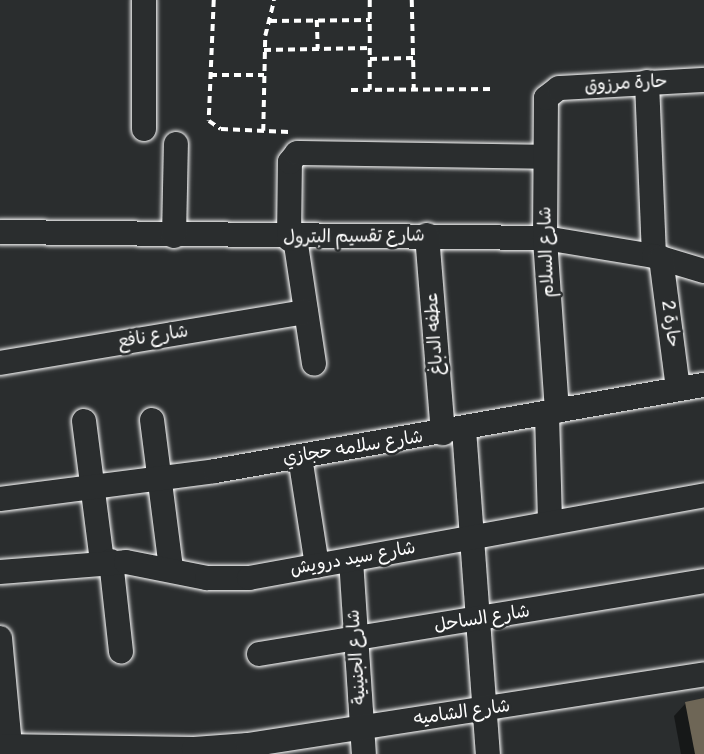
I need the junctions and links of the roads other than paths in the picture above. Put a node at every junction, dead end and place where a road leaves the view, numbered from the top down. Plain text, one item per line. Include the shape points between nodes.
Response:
1 (144, 0) edge
2 (704, 80) edge
3 (647, 82) junction
4 (549, 94) joint
5 (144, 129) dead end
6 (176, 144) dead end
7 (545, 157) junction
8 (0, 232) edge
9 (427, 235) junction
10 (174, 236) junction
11 (545, 238) junction
12 (292, 239) junction
13 (657, 257) junction
14 (704, 271) edge
15 (306, 312) junction
16 (0, 363) edge
17 (314, 364) dead end
18 (704, 385) edge
19 (678, 389) junction
20 (552, 412) junction
21 (152, 420) dead end
22 (84, 421) dead end
23 (454, 431) junction
24 (300, 457) junction
25 (159, 478) junction
26 (92, 486) junction
27 (704, 495) edge
28 (0, 499) edge
29 (550, 522) junction
30 (473, 538) junction
31 (351, 560) junction
32 (106, 562) junction
33 (317, 566) junction
34 (171, 569) junction
35 (0, 572) edge
36 (704, 581) edge
37 (478, 620) junction
38 (0, 638) edge
39 (356, 639) junction
40 (121, 652) dead end
41 (259, 654) dead end
42 (704, 674) edge
43 (486, 710) junction
44 (362, 727) junction
45 (5, 746) edge
46 (219, 751) edge
47 (365, 754) edge
48 (488, 754) edge

1 - 5 street
2 - 3 street, حارة مرزوق
3 - 4 street, حارة مرزوق via 559,88
3 - 13 street, حارة 2
4 - 7 street, شارع السلام via 544,104
6 - 10 street
7 - 11 street, شارع السلام
7 - 12 street via 298,152 290,162
8 - 10 street, شارع تقسيم البترول
9 - 11 street, شارع تقسيم البترول
9 - 12 street, شارع تقسيم البترول
9 - 23 street, عطفه الدباغ
10 - 12 street, شارع تقسيم البترول
11 - 13 street, شارع تقسيم البترول
11 - 20 street, شارع السلام
12 - 15 street
13 - 14 street, شارع تقسيم البترول
13 - 19 street, حارة 2
15 - 16 street, شارع نافع
15 - 17 street
18 - 19 street, شارع سلامه حجازي
19 - 20 street, شارع سلامه حجازي
20 - 23 street, شارع سلامه حجازي
20 - 29 street, شارع السلام
21 - 25 street
22 - 26 street
23 - 24 street, شارع سلامه حجازي
23 - 30 street, عطفه الدباغ
24 - 25 street, شارع سلامه حجازي
24 - 33 street
25 - 26 street, شارع سلامه حجازي
25 - 34 street
26 - 28 street, شارع سلامه حجازي
26 - 32 street
27 - 29 street, شارع سيد درويش
29 - 30 street, شارع سيد درويش
30 - 31 street, شارع سيد درويش
30 - 37 street, عطفه الدباغ
31 - 33 street, شارع سيد درويش
31 - 39 street, شارع الجنينية
32 - 34 street, شارع سيد درويش
32 - 35 street, شارع سيد درويش
32 - 40 street
33 - 34 street, شارع سيد درويش via 234,579
36 - 37 street, شارع الساحل
37 - 39 street, شارع الساحل
37 - 43 street, عطفه الدباغ
38 - 45 street
39 - 41 street, شارع الساحل
39 - 44 street, شارع الجنينية
42 - 43 street, شارع الشاميه
43 - 44 street, شارع الشاميه
43 - 48 street, عطفه الدباغ
44 - 46 street, شارع الشاميه
44 - 47 street, شارع الجنينية
45 - 46 street, شارع الشاميه

